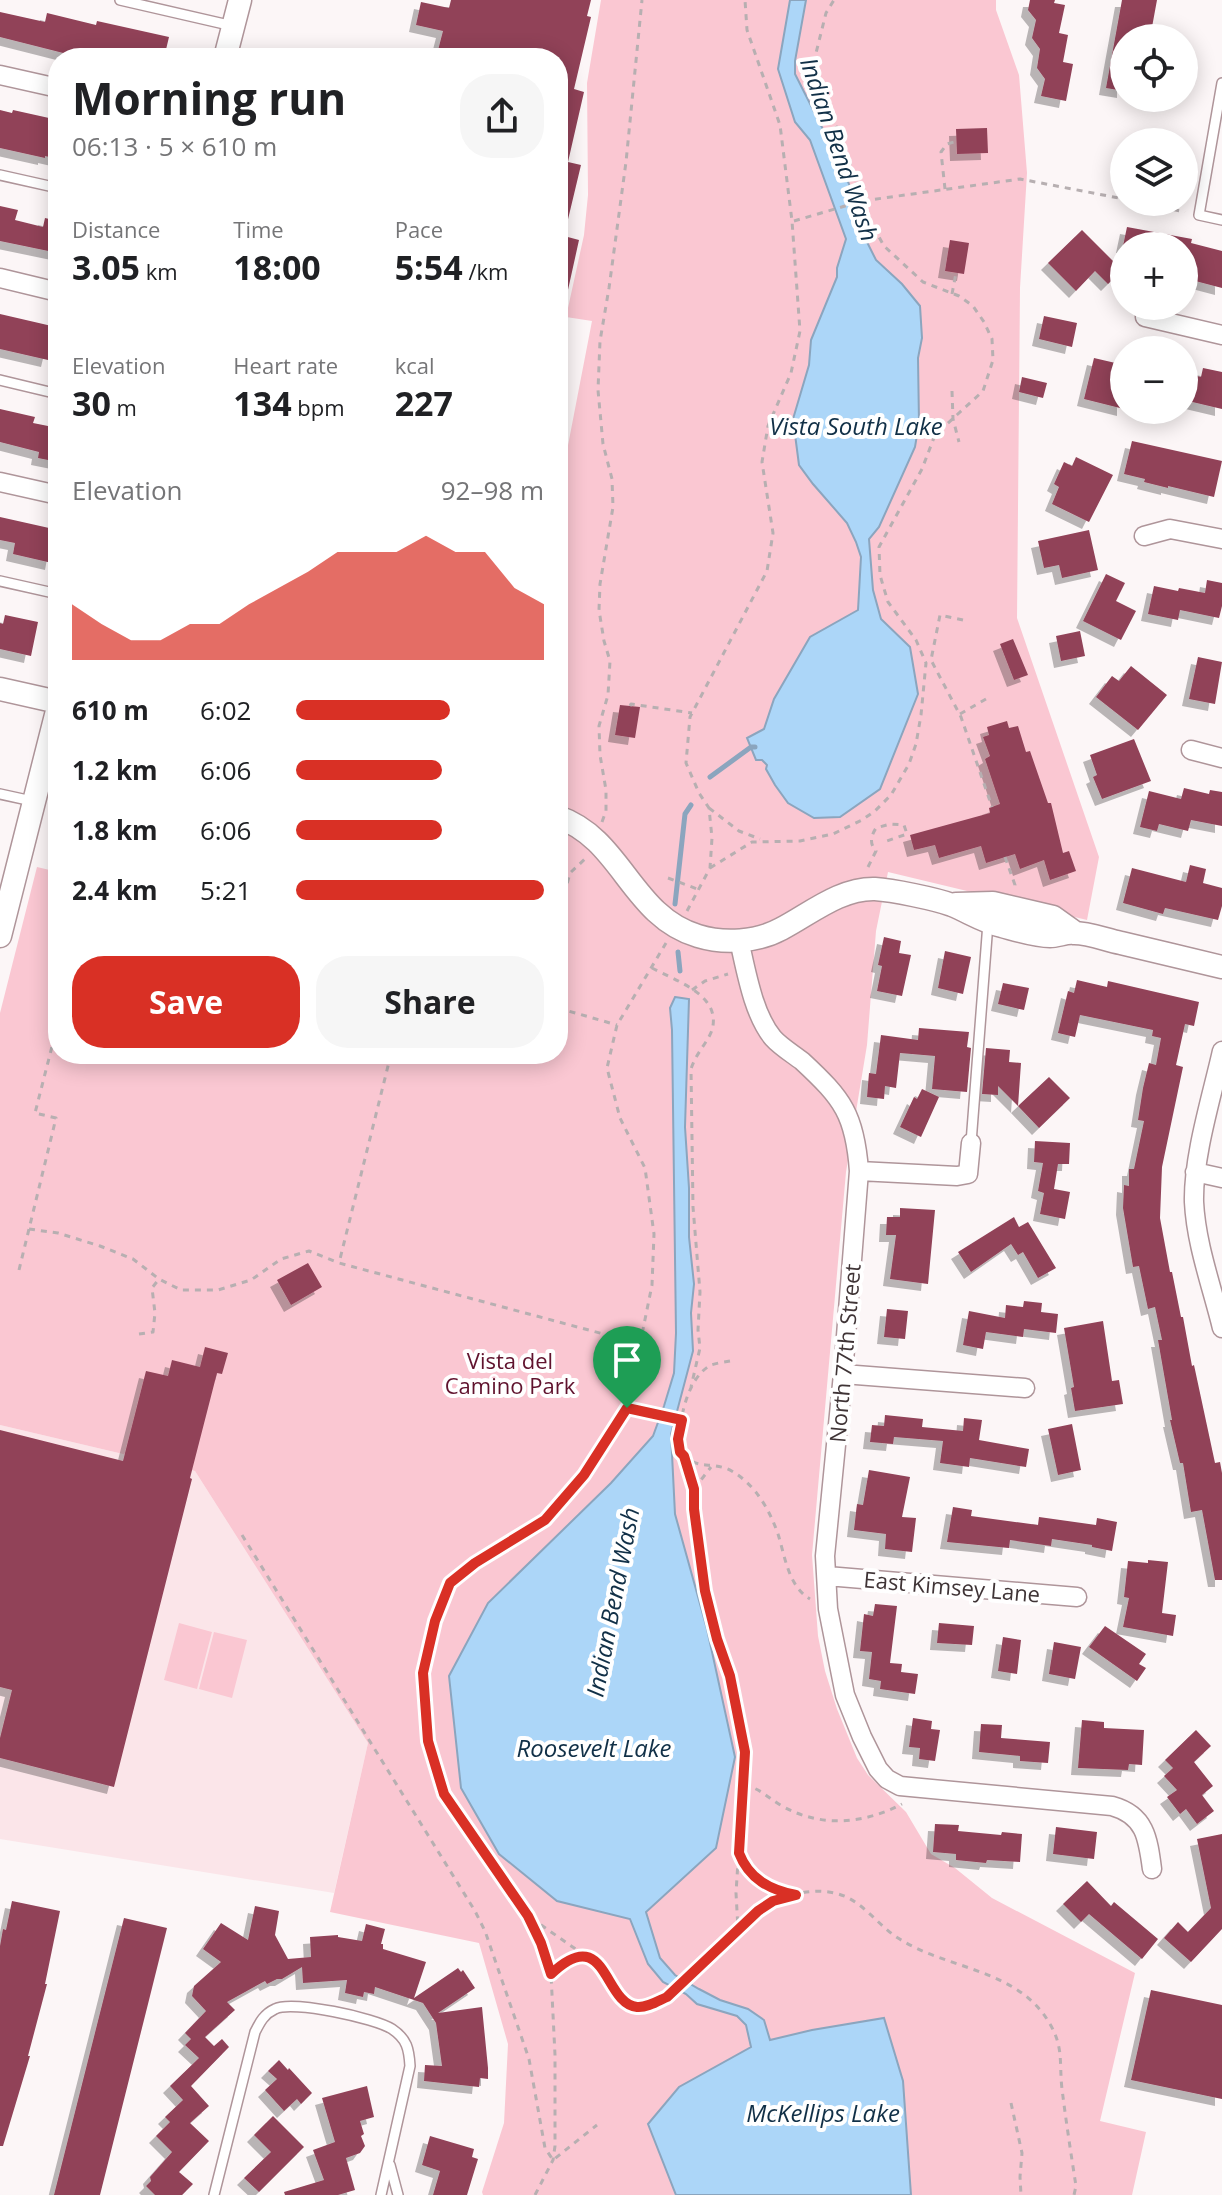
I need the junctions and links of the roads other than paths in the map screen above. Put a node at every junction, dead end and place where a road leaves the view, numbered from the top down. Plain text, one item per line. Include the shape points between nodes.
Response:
1 (120, 0) edge
2 (240, 0) edge
3 (233, 26) junction
4 (228, 48) edge
5 (0, 75) edge
6 (1222, 83) edge
7 (48, 86) edge
8 (0, 175) edge
9 (48, 186) edge
10 (1222, 220) edge
11 (0, 278) edge
12 (48, 290) edge
13 (1158, 320) edge
14 (1222, 335) edge
15 (0, 380) edge
16 (48, 392) edge
17 (0, 482) edge
18 (48, 493) edge
19 (1144, 536) dead end
20 (1222, 539) edge
21 (0, 581) edge
22 (48, 592) edge
23 (0, 689) edge
24 (48, 702) edge
25 (48, 743) edge
26 (1191, 750) dead end
27 (1222, 758) edge
28 (0, 794) edge
29 (33, 801) junction
30 (568, 822) edge
31 (950, 905) junction
32 (3, 912) edge
33 (988, 923) junction
34 (1074, 932) junction
35 (0, 936) edge
36 (739, 940) junction
37 (1222, 967) edge
38 (1222, 1051) edge
39 (1220, 1073) edge
40 (971, 1143) joint
41 (859, 1171) junction
42 (1195, 1172) junction
43 (1222, 1178) edge
44 (1216, 1278) edge
45 (1222, 1328) edge
46 (843, 1374) junction
47 (1025, 1388) dead end
48 (827, 1576) junction
49 (1077, 1597) dead end
50 (1152, 1869) dead end
51 (389, 2161) junction
52 (214, 2195) edge
53 (381, 2195) edge
54 (398, 2195) edge

1 - 3 lane
2 - 3 street
3 - 4 street
5 - 7 street
6 - 10 lane via 1199,215
8 - 9 lane
11 - 12 street
13 - 14 street
15 - 16 lane
17 - 18 street
19 - 20 street via 1170,529
21 - 22 lane
23 - 24 street
25 - 29 street
26 - 27 street
28 - 29 lane
29 - 32 street
30 - 36 street via 596,840 664,920 701,937
31 - 33 street
31 - 34 street via 993,903 1053,917
31 - 36 street via 890,891 857,891 779,931
32 - 35 street
33 - 34 street via 1048,936
33 - 40 lane
34 - 37 street
36 - 41 street, North 77th Street via 753,1000 773,1038 839,1099 853,1129
38 - 39 street
39 - 42 street
40 - 41 street via 968,1174
41 - 46 street, North 77th Street
42 - 43 street
42 - 44 street via 1196,1226
44 - 45 street
46 - 47 street
46 - 48 street, North 77th Street
48 - 49 street, East Kimsey Lane
48 - 50 street, North 77th Street via 845,1695 887,1779 905,1793 1127,1810 1148,1841
51 - 52 lane via 410,2066 408,2046 392,2029 372,2020 298,2005 277,2007 263,2016 255,2032
51 - 53 lane
51 - 54 lane

